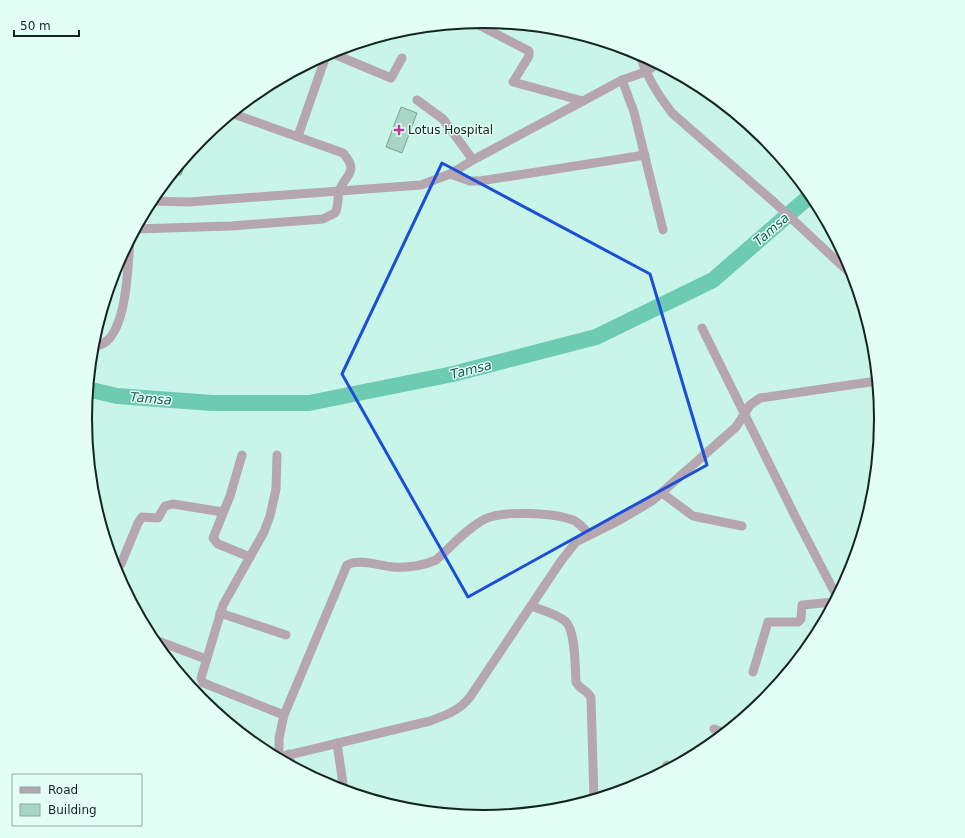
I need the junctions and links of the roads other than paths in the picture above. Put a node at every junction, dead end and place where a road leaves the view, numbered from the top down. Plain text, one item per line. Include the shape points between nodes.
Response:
1 (485, 28) edge
2 (338, 56) edge
3 (402, 58) dead end
4 (325, 62) edge
5 (641, 62) edge
6 (653, 67) edge
7 (645, 72) junction
8 (622, 80) junction
9 (417, 100) dead end
10 (583, 101) junction
11 (237, 115) edge
12 (298, 136) junction
13 (645, 155) junction
14 (473, 160) junction
15 (450, 174) junction
16 (339, 191) junction
17 (158, 201) edge
18 (141, 229) edge
19 (663, 230) dead end
20 (129, 252) edge
21 (843, 267) edge
22 (702, 328) dead end
23 (99, 346) edge
24 (872, 382) edge
25 (744, 413) junction
26 (242, 455) dead end
27 (277, 455) dead end
28 (662, 493) junction
29 (223, 512) junction
30 (742, 526) dead end
31 (589, 534) junction
32 (250, 557) junction
33 (121, 564) dead end
34 (834, 590) edge
35 (827, 603) edge
36 (531, 606) junction
37 (220, 613) junction
38 (286, 634) dead end
39 (162, 642) edge
40 (206, 659) junction
41 (753, 672) dead end
42 (284, 715) junction
43 (714, 729) dead end
44 (718, 731) edge
45 (337, 743) junction
46 (278, 752) edge
47 (289, 754) junction
48 (284, 756) edge
49 (290, 760) edge
50 (343, 784) edge
51 (594, 794) edge

1 - 10 street via 529,51 529,56 513,82
2 - 3 street via 391,78
4 - 12 street
5 - 7 street
6 - 7 street
7 - 8 street
7 - 21 street via 672,113 775,203
8 - 10 street
8 - 13 street via 630,96
9 - 14 street via 443,119
10 - 14 street
11 - 12 street
12 - 16 street via 343,153 349,159 348,178
13 - 15 street via 480,181 470,181
13 - 19 street
14 - 15 street
15 - 16 street via 421,185
16 - 17 street via 188,202
16 - 18 street via 335,214 324,219
20 - 23 street via 126,294 118,323 108,340
22 - 25 street
24 - 25 street via 760,398
25 - 28 street via 736,427
25 - 34 street
26 - 29 street
27 - 32 street via 277,479 272,509 268,524
28 - 30 street via 693,516
28 - 31 street via 620,520
29 - 32 street via 213,534 214,541
29 - 33 street via 173,504 165,506 158,518 142,517
31 - 36 street via 576,542
31 - 42 street via 577,522 565,518 502,515 487,518 475,525 430,563 405,567 351,563 344,570
32 - 37 street
35 - 41 street via 802,605 801,619 798,622 768,622
36 - 45 street via 463,706 430,721
36 - 51 street via 565,621 571,631 576,682 591,698
37 - 38 street
37 - 40 street
39 - 40 street
40 - 42 street via 201,678 203,683
42 - 46 street
43 - 44 street
45 - 47 street
45 - 50 street
47 - 48 street
47 - 49 street

